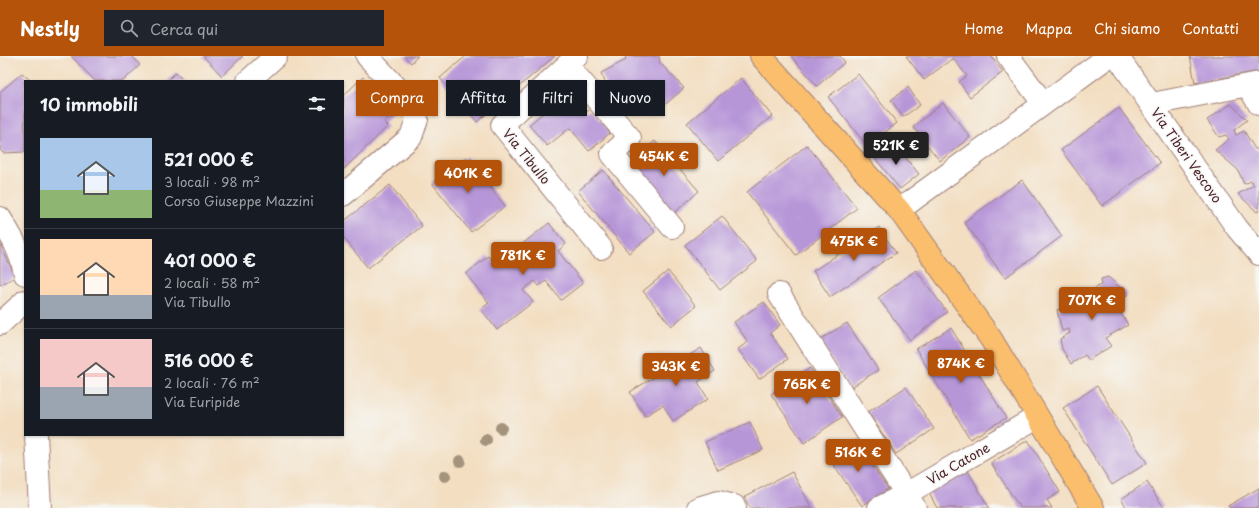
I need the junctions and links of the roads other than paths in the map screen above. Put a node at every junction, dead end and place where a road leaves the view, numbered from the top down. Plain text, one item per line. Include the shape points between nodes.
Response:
1 (276, 56) edge
2 (367, 56) edge
3 (761, 56) edge
4 (1008, 56) edge
5 (1109, 56) edge
6 (1117, 56) edge
7 (572, 60) edge
8 (249, 80) edge
9 (1255, 91) edge
10 (1043, 103) junction
11 (1152, 104) junction
12 (344, 194) edge
13 (899, 210) junction
14 (0, 218) edge
15 (672, 228) dead end
16 (601, 248) dead end
17 (1259, 254) edge
18 (24, 268) edge
19 (779, 294) dead end
20 (24, 302) edge
21 (0, 324) edge
22 (1037, 417) junction
23 (36, 436) edge
24 (911, 501) edge
25 (40, 508) edge
26 (698, 508) edge
27 (735, 508) edge
28 (879, 508) edge
29 (1093, 508) edge

1 - 8 street
2 - 12 street via 412,104 417,119 411,137
3 - 13 main road
4 - 10 street
5 - 10 street
6 - 11 street, Via Tiberi Vescovo
7 - 15 street via 630,138 612,154
7 - 16 street, Via Tibullo via 502,125
9 - 11 street
10 - 13 street
11 - 17 street, Via Tiberi Vescovo via 1237,228
13 - 22 main road via 991,339
14 - 18 street via 14,241
19 - 24 street
20 - 21 street
22 - 24 street, Via Catone
22 - 29 main road
23 - 25 street
24 - 28 street, Via Catone
26 - 27 street via 718,502

